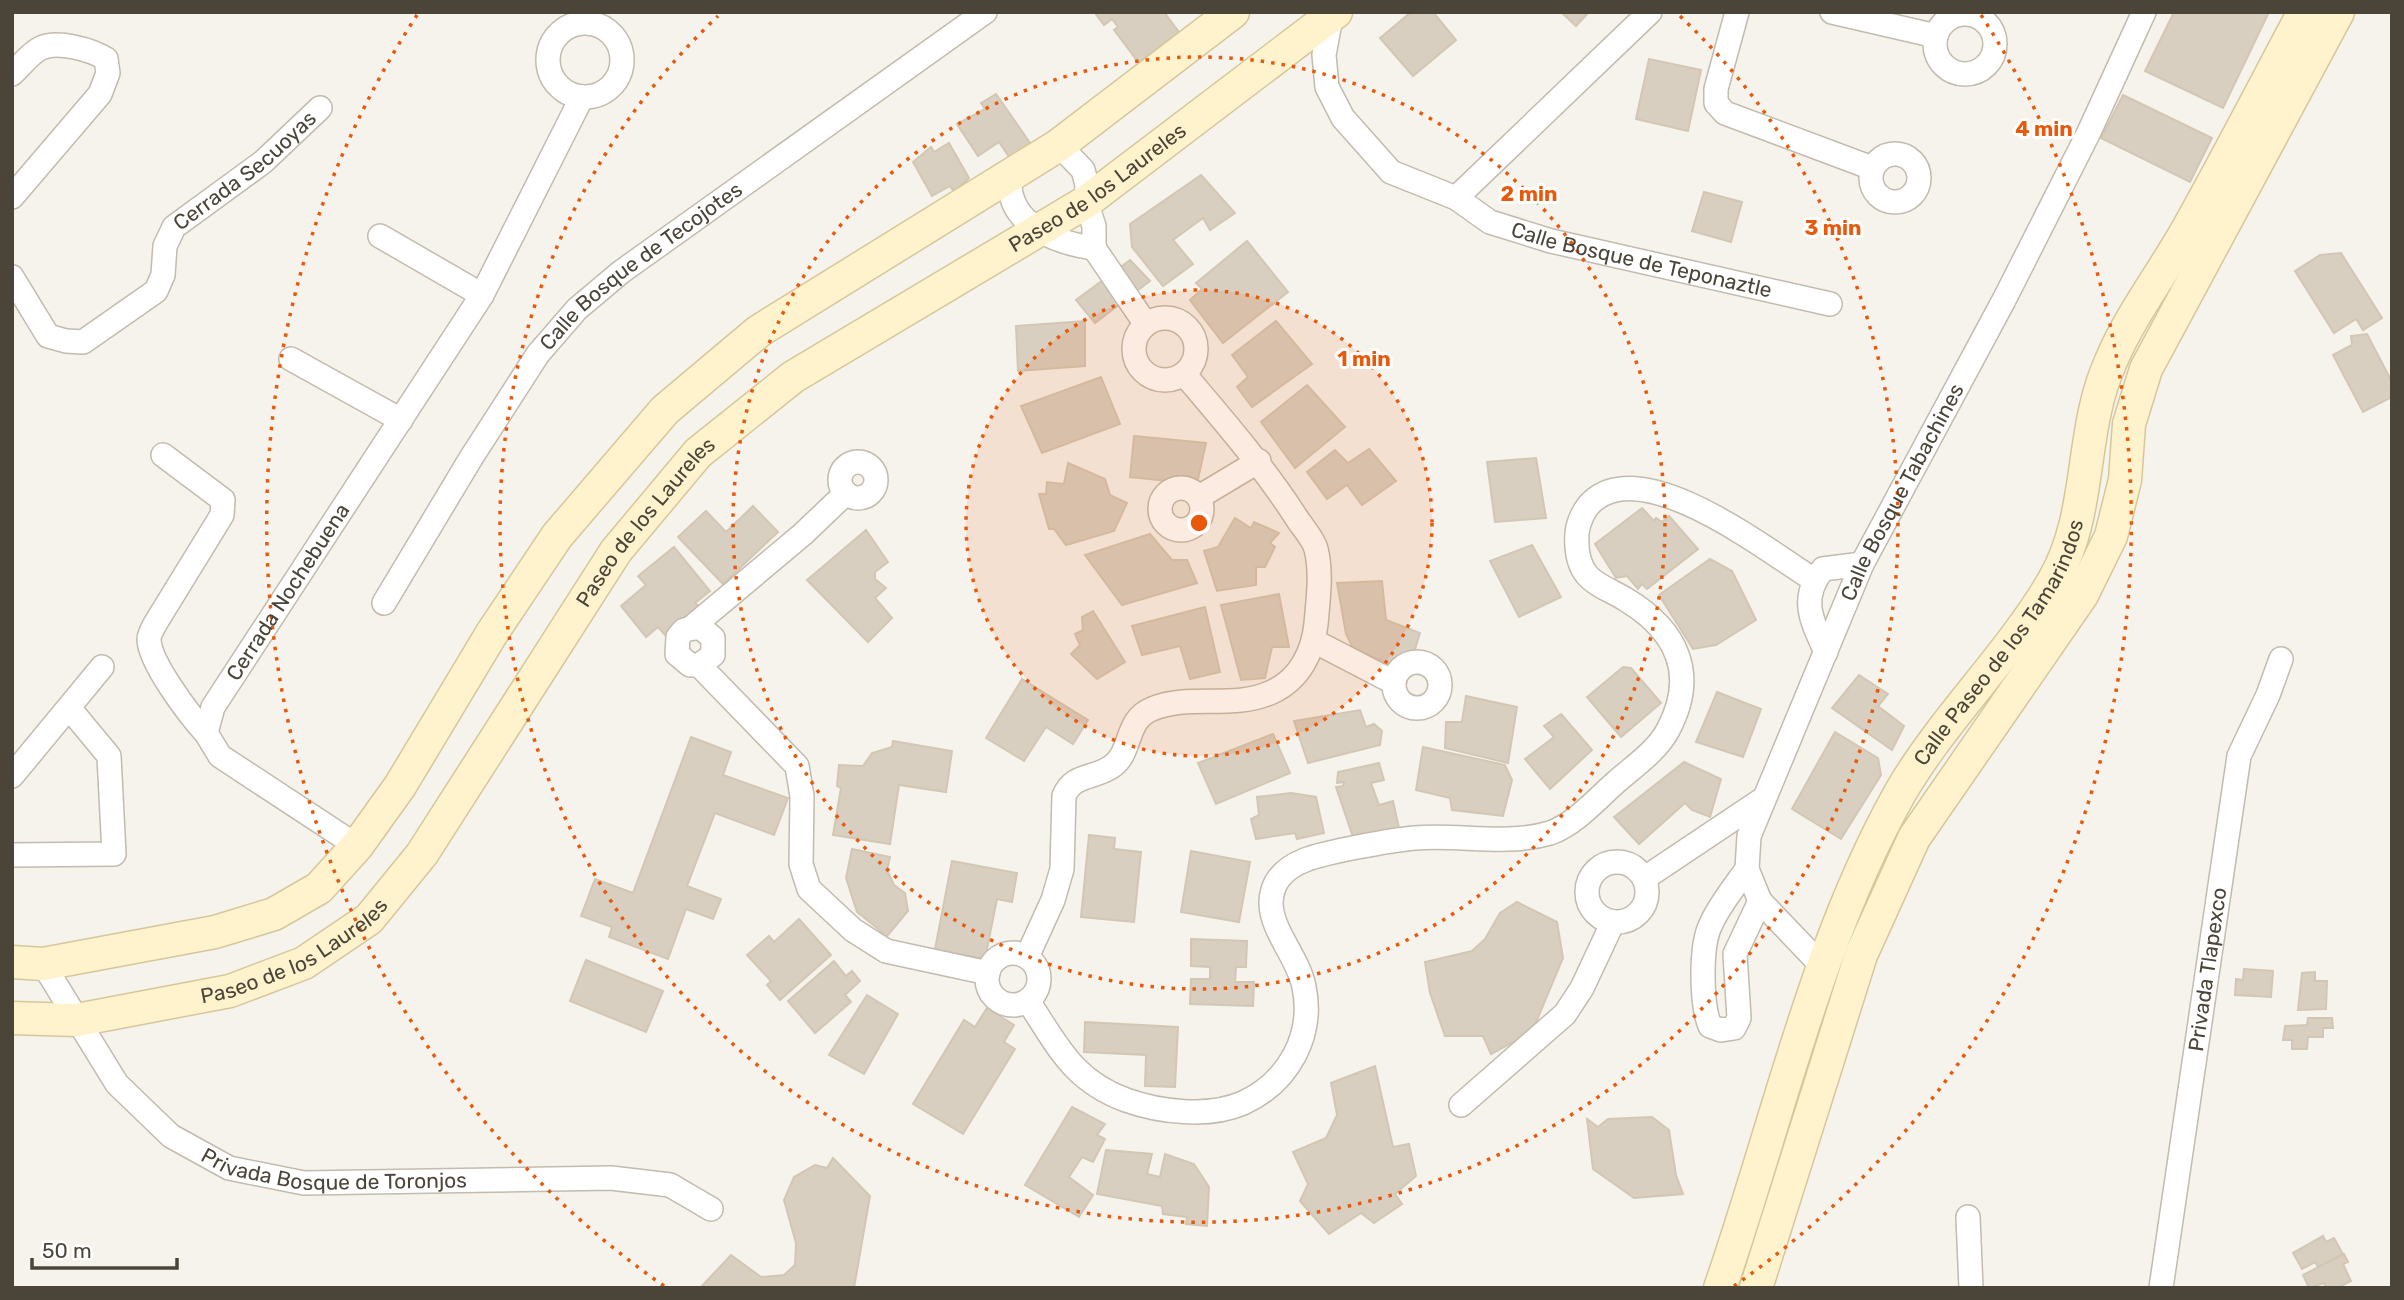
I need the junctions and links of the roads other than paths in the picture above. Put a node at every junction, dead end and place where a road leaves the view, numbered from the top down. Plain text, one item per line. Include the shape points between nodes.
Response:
1 (985, 12) edge
2 (1233, 12) edge
3 (1650, 12) edge
4 (1737, 12) edge
5 (1832, 12) edge
6 (2144, 12) edge
7 (2304, 12) edge
8 (2338, 12) edge
9 (1333, 15) edge
10 (603, 19) edge
11 (1936, 36) dead end
12 (12, 74) edge
13 (582, 97) junction
14 (320, 108) dead end
15 (1059, 145) junction
16 (1872, 168) dead end
17 (1010, 179) junction
18 (12, 197) edge
19 (1456, 198) junction
20 (1086, 202) junction
21 (1041, 230) junction
22 (380, 236) dead end
23 (1094, 248) junction
24 (12, 277) edge
25 (482, 295) junction
26 (1830, 304) dead end
27 (1145, 323) junction
28 (291, 359) dead end
29 (1185, 374) junction
30 (401, 420) junction
31 (163, 456) dead end
32 (1259, 461) junction
33 (846, 493) dead end
34 (1199, 497) dead end
35 (1863, 564) junction
36 (1814, 580) junction
37 (384, 603) dead end
38 (1314, 641) junction
39 (1826, 652) junction
40 (2281, 660) dead end
41 (102, 667) dead end
42 (1393, 682) dead end
43 (70, 709) junction
44 (206, 733) junction
45 (12, 776) edge
46 (1763, 799) junction
47 (357, 846) junction
48 (12, 855) edge
49 (1747, 869) junction
50 (1645, 878) junction
51 (1760, 901) junction
52 (1613, 922) junction
53 (1027, 957) junction
54 (12, 962) edge
55 (43, 964) junction
56 (1824, 968) junction
57 (988, 973) junction
58 (1028, 1001) junction
59 (12, 1017) edge
60 (77, 1020) junction
61 (1461, 1105) dead end
62 (711, 1209) dead end
63 (1968, 1217) dead end
64 (1725, 1274) edge
65 (1759, 1279) edge
66 (1971, 1288) edge
67 (2161, 1288) edge

1 - 37 street, Calle Bosque de Tecojotes via 621,272 577,309 538,354
2 - 15 main road, Paseo de los Laureles
3 - 19 street
4 - 16 street via 1716,103 1726,113
5 - 11 street
6 - 35 street, Calle Bosque Tabachines via 2016,276
7 - 56 main road, Calle Paseo de los Tamarindos via 2186,232 2110,361 2092,421 2088,472 2076,526 2054,579 1901,791
8 - 65 main road, Calle Paseo de los Tamarindos via 2146,369 2129,424 2125,480 2111,536 2082,595 1914,838 1861,955
9 - 19 street, Calle Bosque de Teponaztle via 1324,55 1327,87 1343,118 1391,172
9 - 20 main road, Paseo de los Laureles
10 - 13 street via 617,40 620,75 604,92
10 - 13 street via 565,28 550,46 552,79 560,88
12 - 18 street via 43,47 58,46 96,53 106,59 108,73 100,93
13 - 25 street, Cerrada Nochebuena
14 - 24 street, Cerrada Secuoyas via 263,162 174,227 165,246 163,275 156,291 83,342 48,336
15 - 17 main road, Paseo de los Laureles
15 - 20 street via 1083,170
17 - 21 street via 1009,194 1016,209
17 - 47 main road, Paseo de los Laureles via 759,331 665,410 557,536 400,786
19 - 26 street, Calle Bosque de Teponaztle via 1490,222 1551,241
20 - 21 main road, Paseo de los Laureles
20 - 23 street via 1094,226
21 - 23 street via 1066,245
21 - 60 main road, Paseo de los Laureles via 793,377 698,453 616,551 422,853 369,919 304,963 230,991
22 - 25 street
23 - 27 street
25 - 30 street, Cerrada Nochebuena
27 - 29 street via 1169,317 1191,329 1197,353
27 - 29 street via 1133,344 1139,368 1160,381
28 - 30 street
29 - 32 street
30 - 44 street, Cerrada Nochebuena via 213,706
31 - 44 street via 223,500 222,515 149,639 185,710
32 - 34 street
32 - 38 street via 1316,548
33 - 57 street via 692,627 700,627 713,638 713,655 699,665 797,766 802,796 801,863 809,889 853,930 887,951
35 - 36 street via 1823,569
35 - 39 street, Calle Bosque Tabachines
36 - 39 street via 1809,592 1811,618
36 - 58 street via 1692,504 1654,489 1620,487 1593,501 1578,523 1576,551 1588,577 1659,622 1673,642 1681,706 1662,740 1587,808 1552,832 1500,839 1415,838 1307,859 1282,872 1272,888 1271,909 1304,984 1308,1019 1298,1051 1278,1079 1242,1103 1201,1111 1148,1108 1107,1093 1072,1069
38 - 42 street
38 - 53 street via 1300,671 1274,691 1244,702 1152,708 1136,719 1113,766 1068,786 1062,869 1054,900
39 - 46 street, Calle Bosque Tabachines
40 - 67 street, Privada Tlapexco via 2239,756
41 - 43 street
43 - 45 street
43 - 48 street via 109,756 114,853
44 - 47 street via 220,756
46 - 49 street, Calle Bosque Tabachines via 1749,836
46 - 50 street
47 - 55 main road, Paseo de los Laureles via 318,888 274,914 215,932
49 - 51 street, Calle Bosque Tabachines
49 - 51 street via 1710,925 1704,953 1706,1015 1710,1026 1721,1030 1734,1028 1739,1018 1735,954
50 - 52 street via 1648,897 1639,914
50 - 52 street via 1632,865 1613,862 1590,878 1590,906
51 - 56 street, Calle Bosque Tabachines
52 - 61 street via 1582,988 1564,1014
53 - 57 street via 1011,953 996,959
53 - 58 street via 1038,970 1038,987
54 - 55 main road, Paseo de los Laureles
55 - 60 street, Privada Bosque de Toronjos
56 - 64 main road, Calle Paseo de los Tamarindos
57 - 58 street via 989,989 998,1001 1013,1006
59 - 60 main road, Paseo de los Laureles
60 - 62 street, Privada Bosque de Toronjos via 117,1084 171,1136 229,1168 304,1183 611,1178 670,1185
63 - 66 street
64 - 65 main road

